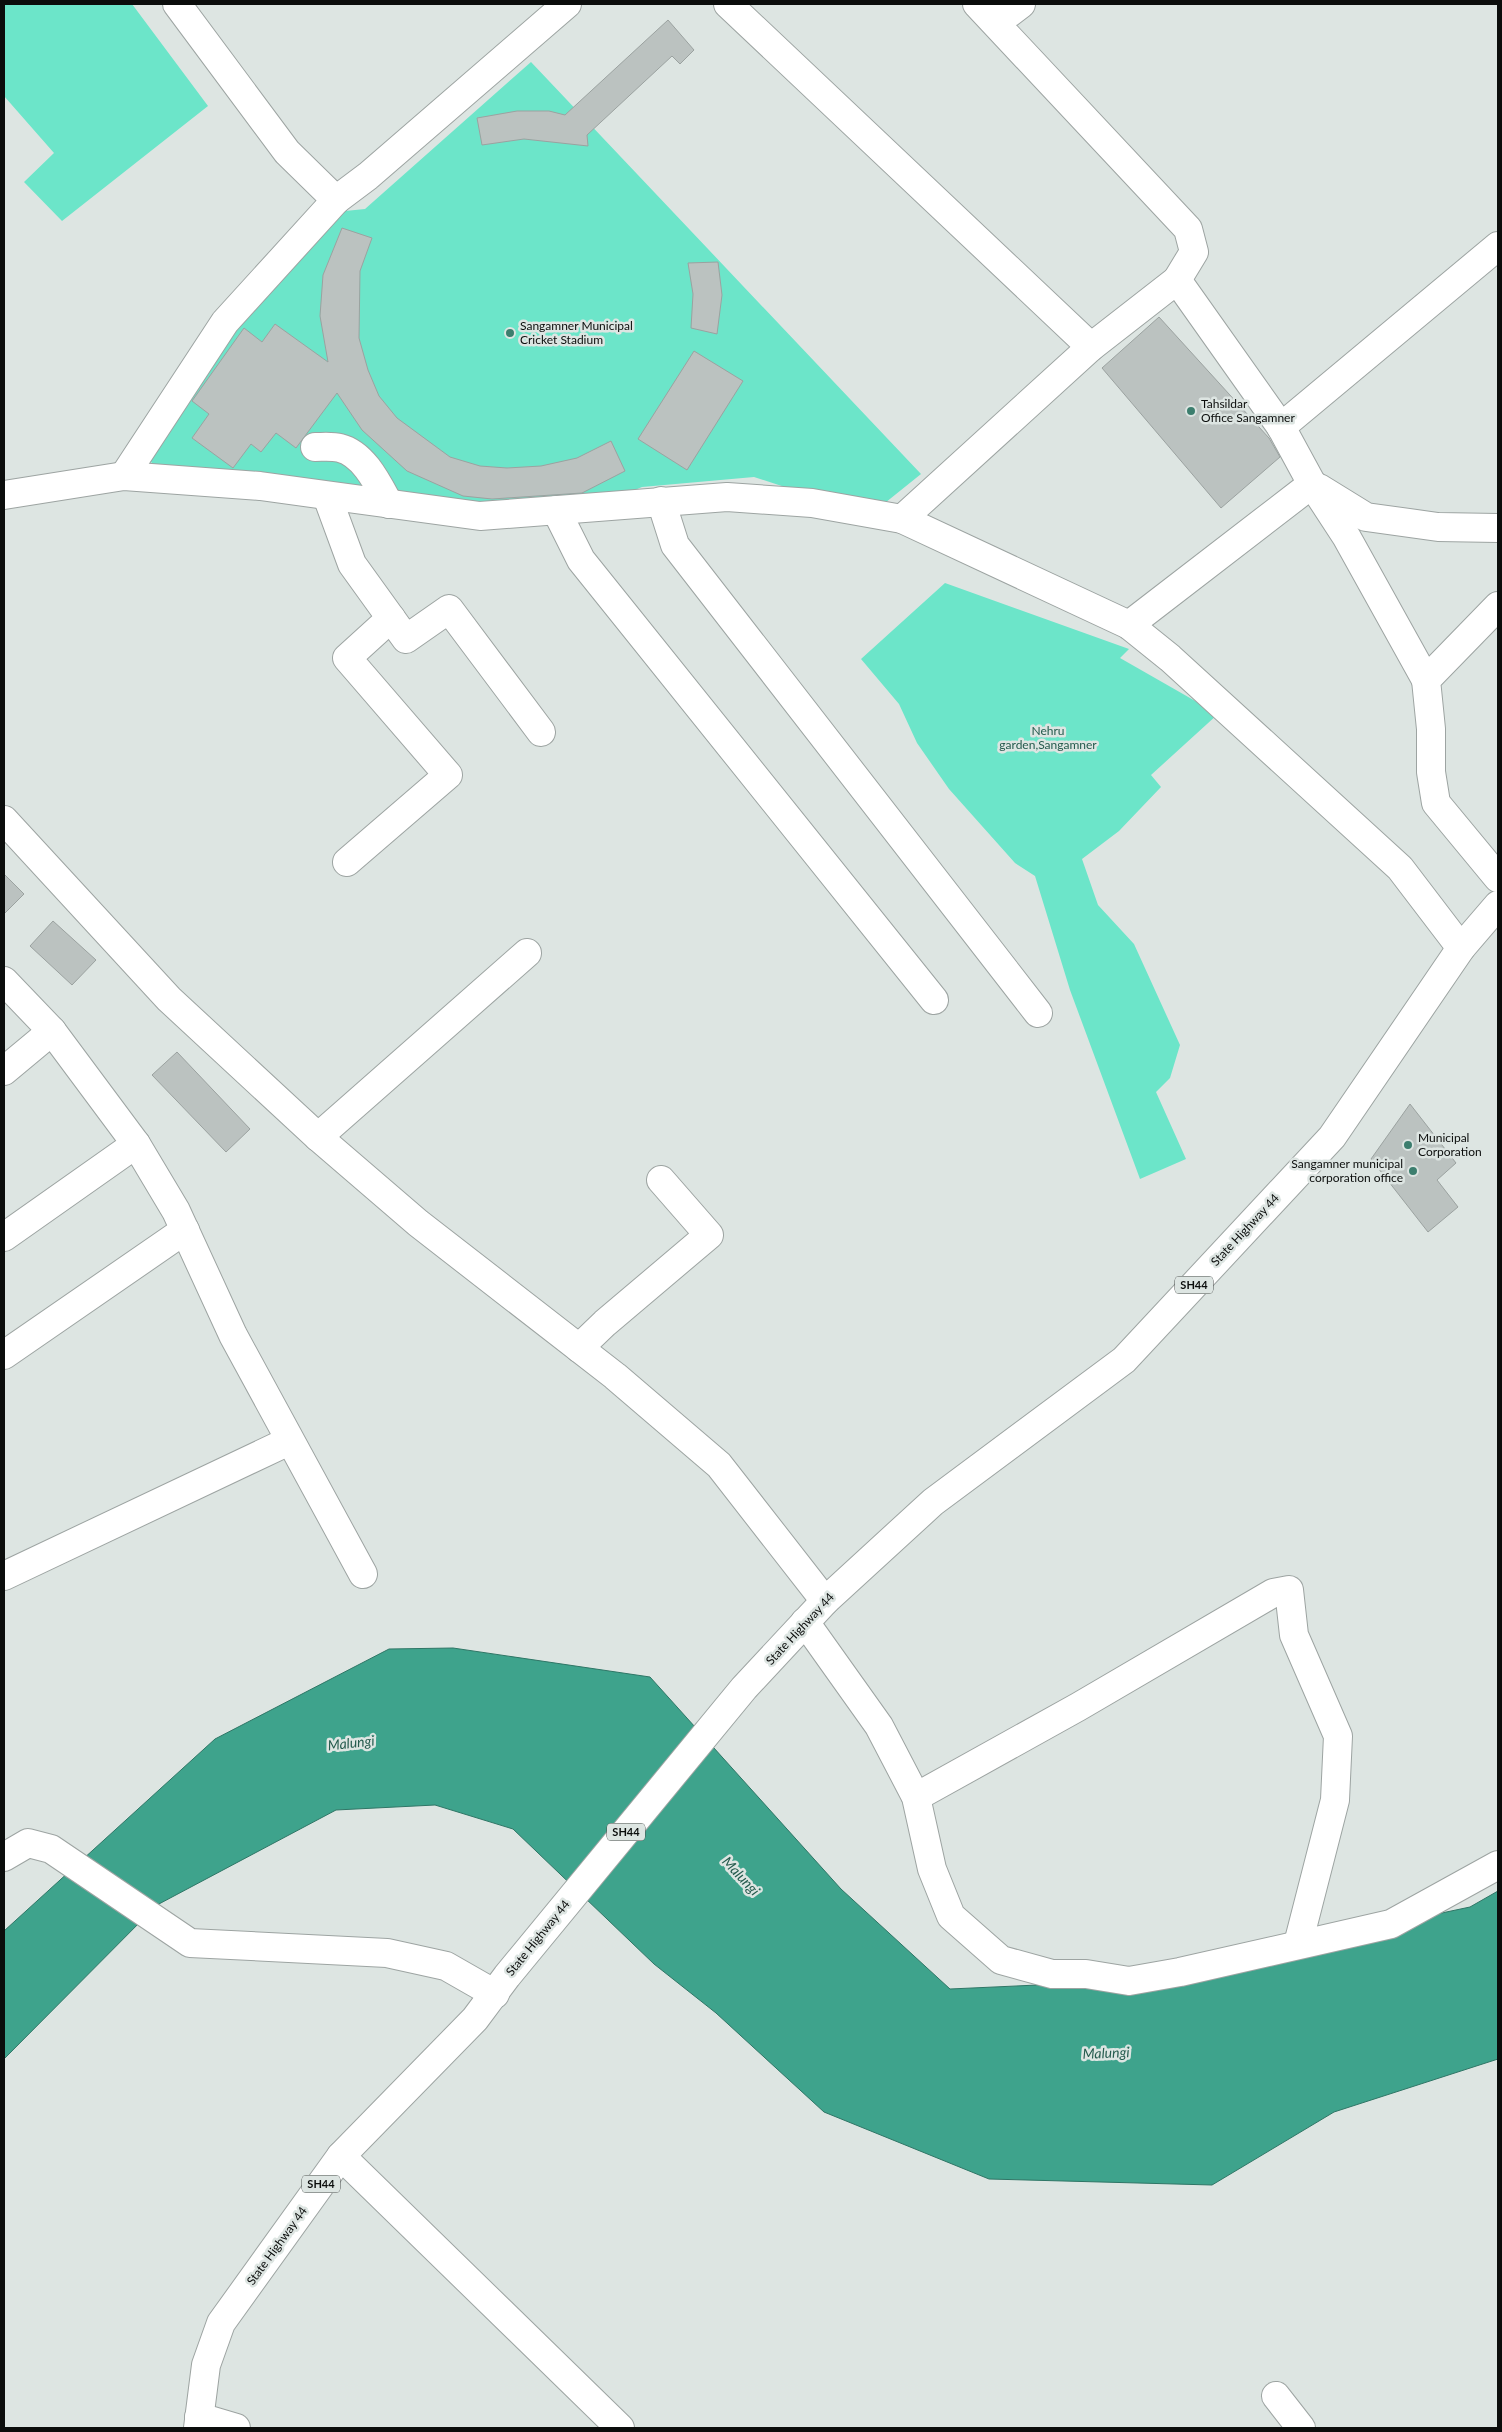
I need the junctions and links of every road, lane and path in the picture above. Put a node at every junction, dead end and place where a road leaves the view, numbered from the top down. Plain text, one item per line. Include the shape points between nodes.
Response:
1 (177, 4) edge
2 (567, 4) edge
3 (728, 4) edge
4 (977, 4) edge
5 (1021, 4) edge
6 (996, 23) junction
7 (336, 200) junction
8 (1498, 246) edge
9 (1176, 280) junction
10 (1092, 347) junction
11 (1281, 427) junction
12 (315, 447) dead end
13 (124, 476) junction
14 (1312, 484) junction
15 (4, 495) edge
16 (327, 496) junction
17 (661, 501) junction
18 (389, 504) junction
19 (556, 510) junction
20 (902, 519) junction
21 (1498, 528) edge
22 (1498, 606) edge
23 (391, 618) junction
24 (1129, 625) junction
25 (1426, 680) junction
26 (541, 732) dead end
27 (4, 820) edge
28 (347, 862) dead end
29 (1498, 878) edge
30 (1498, 905) edge
31 (1461, 948) junction
32 (527, 952) dead end
33 (4, 981) edge
34 (934, 1000) dead end
35 (1038, 1012) dead end
36 (52, 1031) junction
37 (4, 1071) edge
38 (318, 1137) junction
39 (136, 1144) junction
40 (661, 1180) dead end
41 (185, 1230) junction
42 (4, 1237) edge
43 (579, 1348) junction
44 (4, 1355) edge
45 (288, 1442) junction
46 (362, 1574) dead end
47 (4, 1576) edge
48 (824, 1601) junction
49 (806, 1622) junction
50 (916, 1797) junction
51 (4, 1857) edge
52 (1498, 1866) edge
53 (1298, 1944) junction
54 (501, 1985) junction
55 (342, 2156) junction
56 (1276, 2396) dead end
57 (198, 2422) edge
58 (236, 2428) edge
59 (620, 2428) edge
60 (1301, 2428) edge

1 - 7 street via 287,152
2 - 7 street
3 - 10 street
4 - 6 street
5 - 6 street
6 - 9 street via 1188,229 1194,252
7 - 13 street via 225,322
8 - 11 street
9 - 10 street
9 - 11 street
10 - 20 street
11 - 14 street
12 - 18 street via 339,448 353,453 373,475
13 - 15 street
13 - 16 street via 260,486
14 - 21 street via 1366,517 1438,527
14 - 24 street
14 - 25 street via 1346,536
16 - 18 street
16 - 23 street via 352,564
17 - 19 street
17 - 20 street via 737,497 812,503
17 - 35 street via 674,545
18 - 19 street via 480,516
19 - 34 street via 581,560
20 - 24 street
22 - 25 street
23 - 26 street via 406,639 450,608
23 - 28 street via 347,658 448,775
24 - 31 street via 1170,658 1400,868
25 - 29 street via 1436,804
27 - 38 street via 169,999
30 - 31 street, State Highway 44 / SH44
31 - 48 street, State Highway 44 / SH44 via 1332,1137 1124,1360 933,1502
32 - 38 street
33 - 36 street
36 - 37 street
36 - 39 street
38 - 43 street via 418,1223
39 - 41 street
39 - 42 street
40 - 43 street via 709,1235 605,1322
41 - 44 street
41 - 45 street via 233,1335
43 - 48 street via 719,1465
45 - 46 street
45 - 47 street
48 - 49 street, State Highway 44 / SH44
49 - 50 street via 879,1726
49 - 54 street, State Highway 44 / SH44 via 744,1688
50 - 53 street via 932,1869 951,1916 1001,1960 1052,1974 1086,1974 1129,1981
50 - 53 street via 1273,1593 1289,1590 1294,1635 1338,1736 1335,1800
51 - 54 street via 28,1843 51,1850 190,1943 388,1953 446,1966
52 - 53 street via 1391,1924
54 - 55 street, State Highway 44 / SH44 via 475,2020
55 - 57 street, State Highway 44 / SH44 via 221,2323 206,2365
55 - 59 street
56 - 60 street
57 - 58 street

